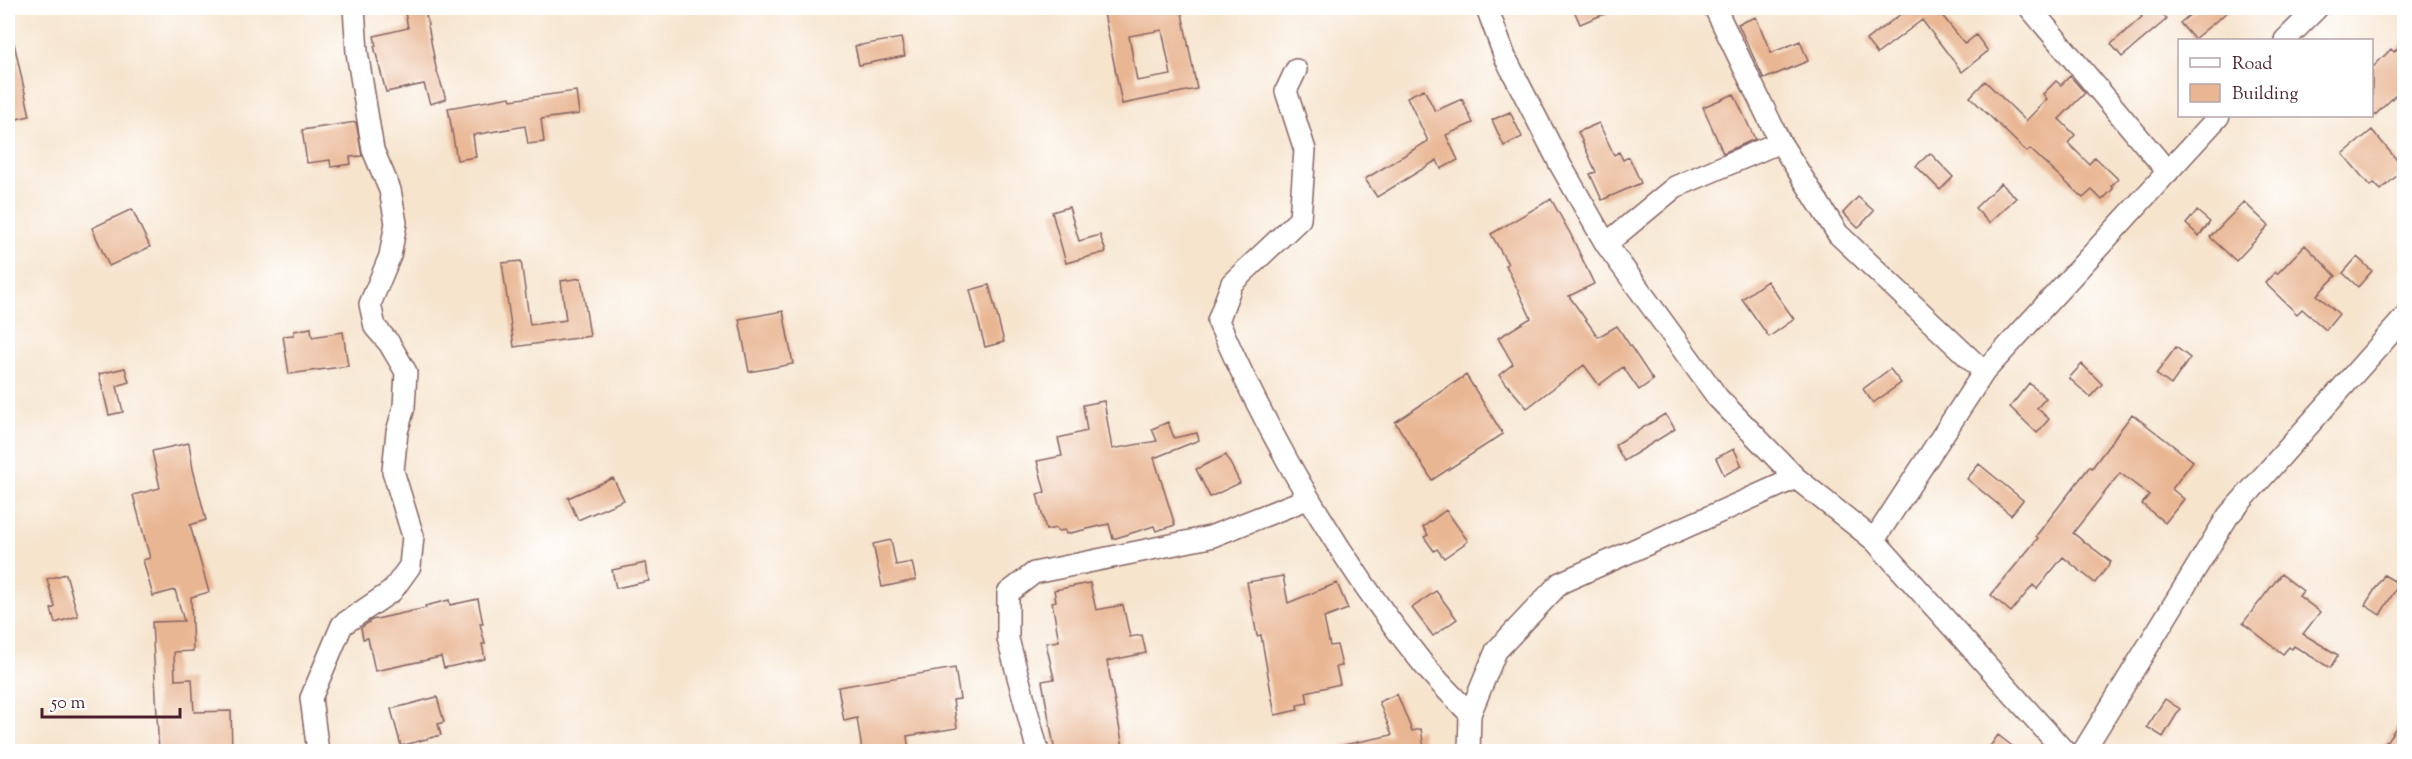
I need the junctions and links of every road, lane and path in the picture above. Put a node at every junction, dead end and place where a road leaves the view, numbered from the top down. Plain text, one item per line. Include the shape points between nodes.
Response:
1 (354, 8) edge
2 (1487, 8) edge
3 (1715, 8) edge
4 (2030, 8) edge
5 (2317, 8) edge
6 (2286, 39) edge
7 (1296, 70) dead end
8 (2218, 117) edge
9 (1780, 142) junction
10 (2168, 172) junction
11 (1606, 243) junction
12 (2404, 318) edge
13 (1983, 372) junction
14 (1796, 478) junction
15 (1307, 499) junction
16 (1874, 540) junction
17 (1470, 714) junction
18 (318, 752) edge
19 (1038, 752) edge
20 (1469, 752) edge
21 (2065, 752) edge
22 (2084, 752) edge

1 - 18 street via 373,150 390,189 396,223 390,256 370,304 375,327 406,372 393,471 413,536 410,566 392,591 342,625 311,698
2 - 11 street via 1505,57
3 - 9 street
4 - 10 street
5 - 6 street
7 - 15 street via 1286,91 1305,150 1300,219 1232,283 1218,321 1247,386
8 - 10 street
9 - 11 street via 1675,187
9 - 13 street via 1838,234
10 - 13 street
11 - 14 street via 1718,398
12 - 22 street via 2228,516
13 - 16 street
14 - 16 street
14 - 17 street via 1560,583 1496,651
15 - 17 street via 1421,661
15 - 19 street via 1210,537 1034,573 1008,592 1008,639
16 - 21 street
17 - 20 street

